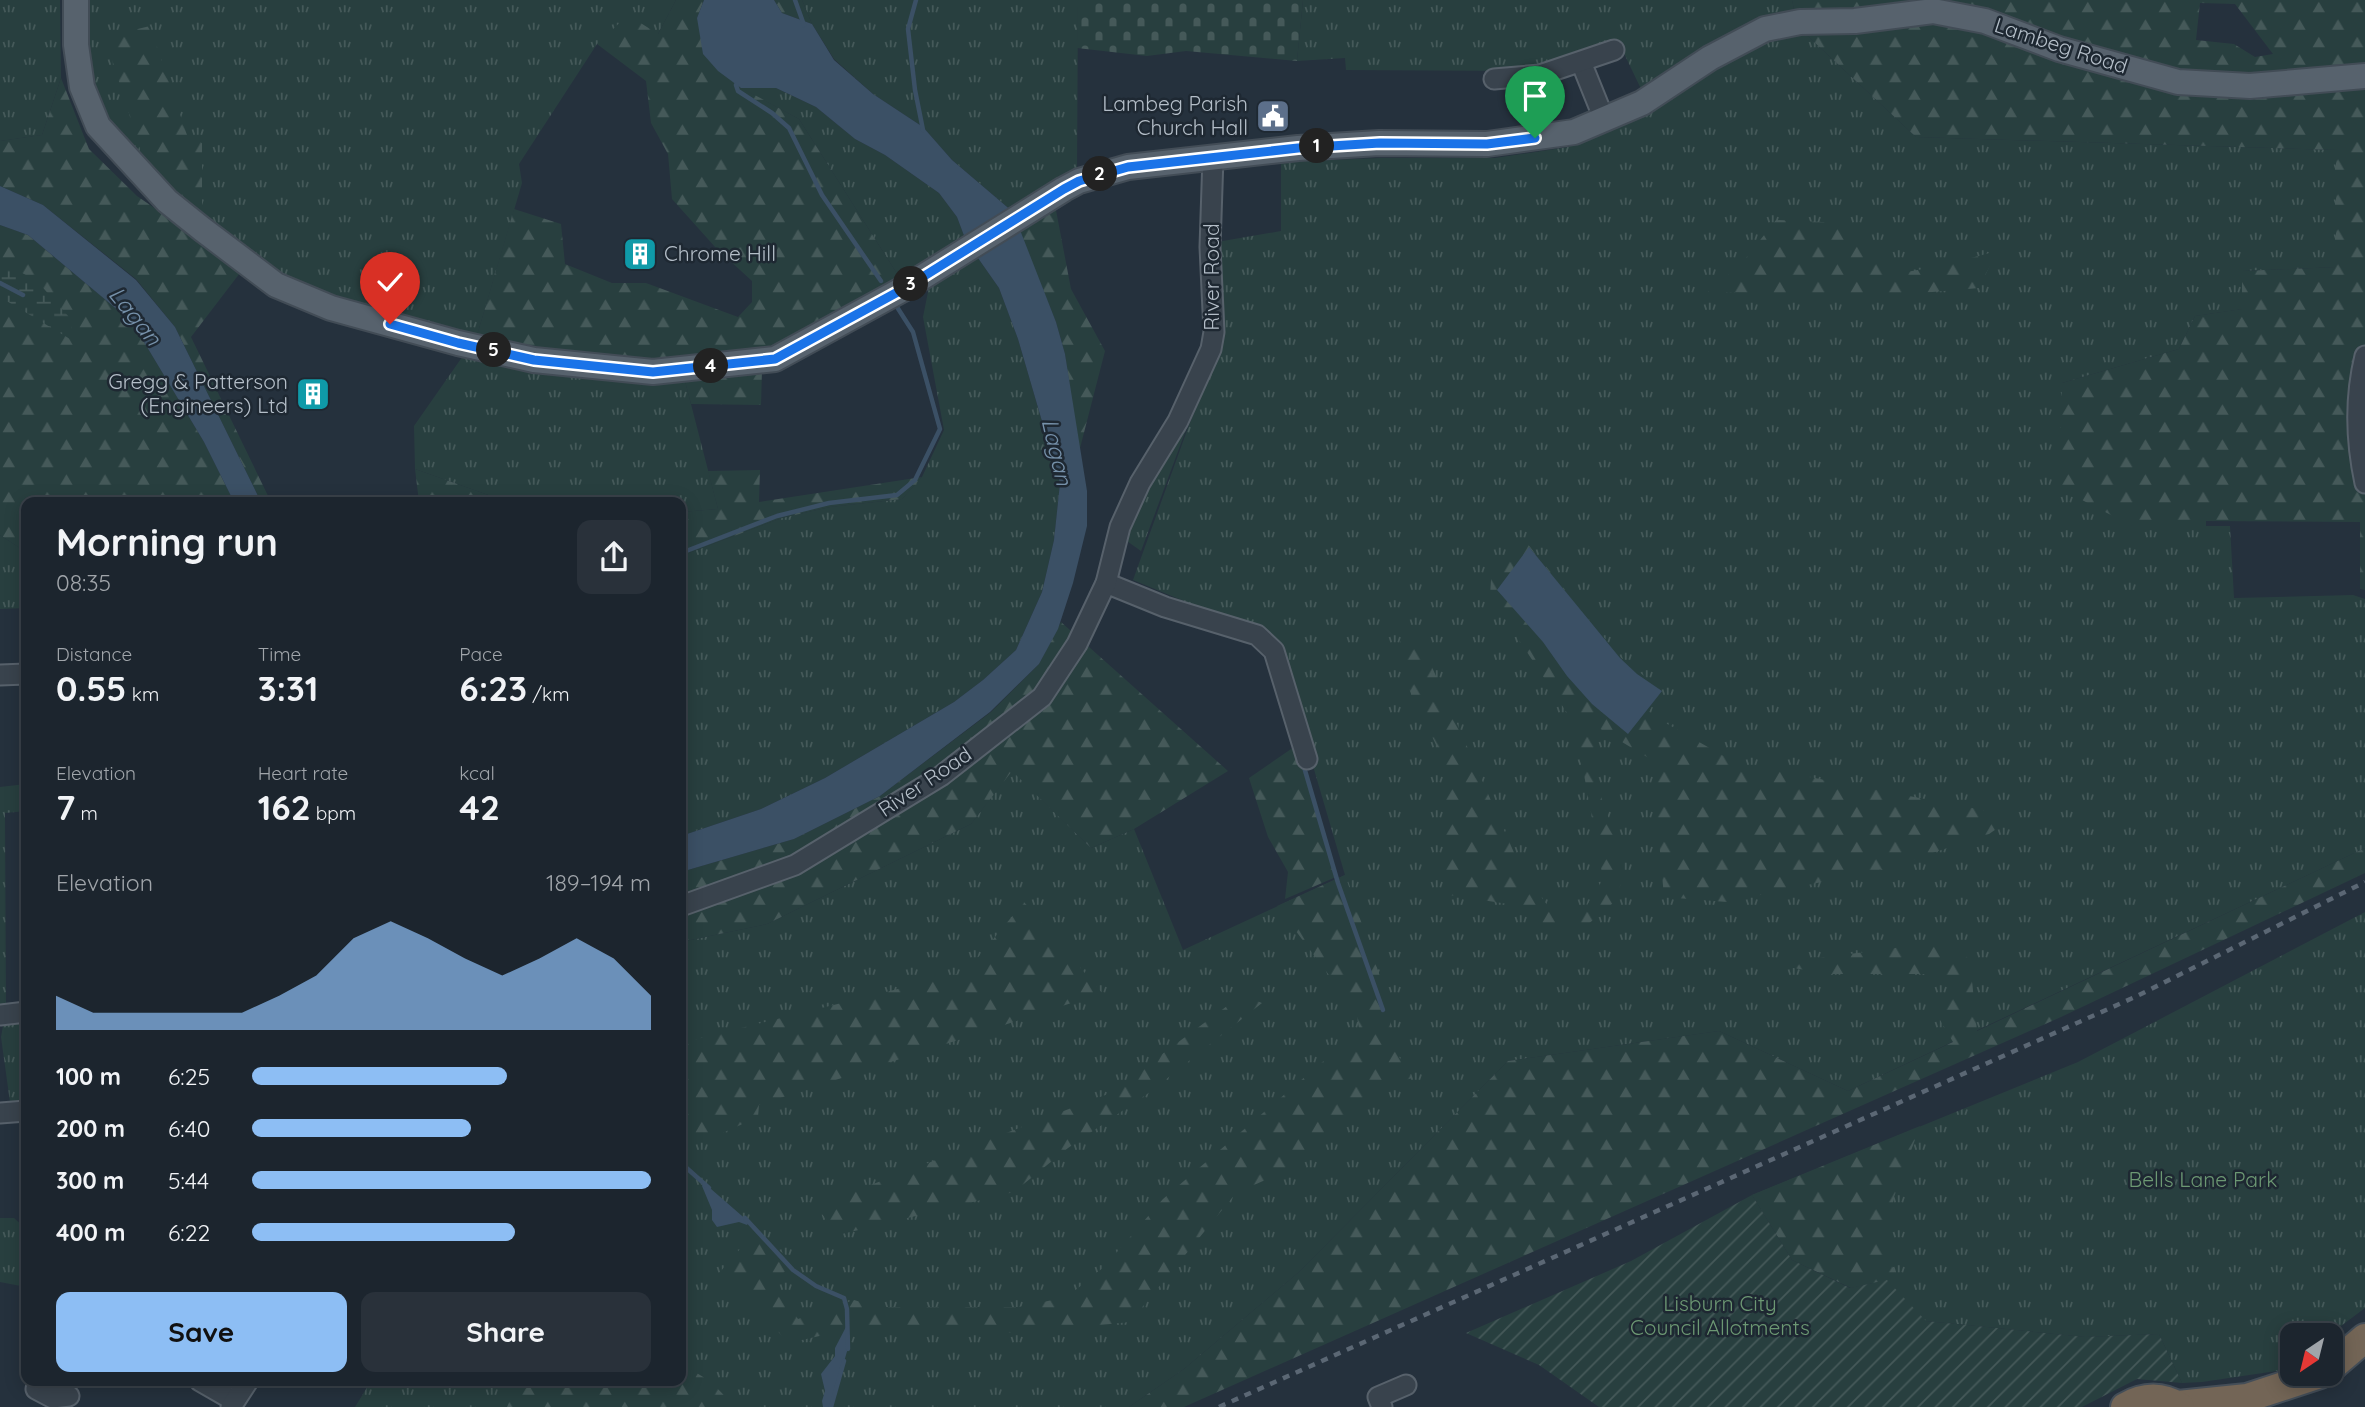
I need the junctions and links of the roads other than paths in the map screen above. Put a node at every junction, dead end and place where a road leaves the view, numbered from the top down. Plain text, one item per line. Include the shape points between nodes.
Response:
1 (76, 0) edge
2 (1615, 50) dead end
3 (1581, 62) junction
4 (2365, 76) edge
5 (1494, 79) dead end
6 (1604, 119) junction
7 (1213, 157) junction
8 (2365, 356) edge
9 (2365, 483) edge
10 (1106, 583) junction
11 (21, 674) edge
12 (0, 675) edge
13 (1307, 759) dead end
14 (686, 904) edge
15 (21, 1013) edge
16 (0, 1015) edge
17 (0, 1102) edge
18 (21, 1111) edge
19 (0, 1113) edge
20 (2365, 1338) edge
21 (2343, 1357) edge
22 (1406, 1385) dead end
23 (207, 1386) edge
24 (245, 1386) edge
25 (2284, 1386) edge
26 (2310, 1386) edge
27 (232, 1404) edge
28 (2179, 1406) edge
29 (1382, 1407) edge
30 (2125, 1407) edge
31 (2283, 1407) edge

1 - 7 main road, Lambeg Road via 82,87 98,125 184,215 276,285 331,308 534,360 653,372 775,359 905,288 1079,181 1128,167
2 - 3 street
3 - 5 street via 1540,75
3 - 6 street
4 - 6 main road, Lambeg Road via 2249,86 2178,82 2059,49 1984,21 1933,11 1765,29 1710,58 1642,103
6 - 7 main road, Lambeg Road via 1574,132 1487,144 1371,143
7 - 10 street, River Road via 1211,349 1120,527
8 - 9 street via 2358,385
10 - 13 street via 1257,635 1274,651
10 - 14 street, River Road via 1077,644 1042,697 941,776 795,865
11 - 12 street
15 - 16 street
17 - 19 street
18 - 19 street
20 - 21 highway
22 - 29 street via 1378,1397
23 - 27 street
24 - 27 street
25 - 28 highway via 2247,1398
26 - 31 highway
28 - 30 highway via 2152,1397

